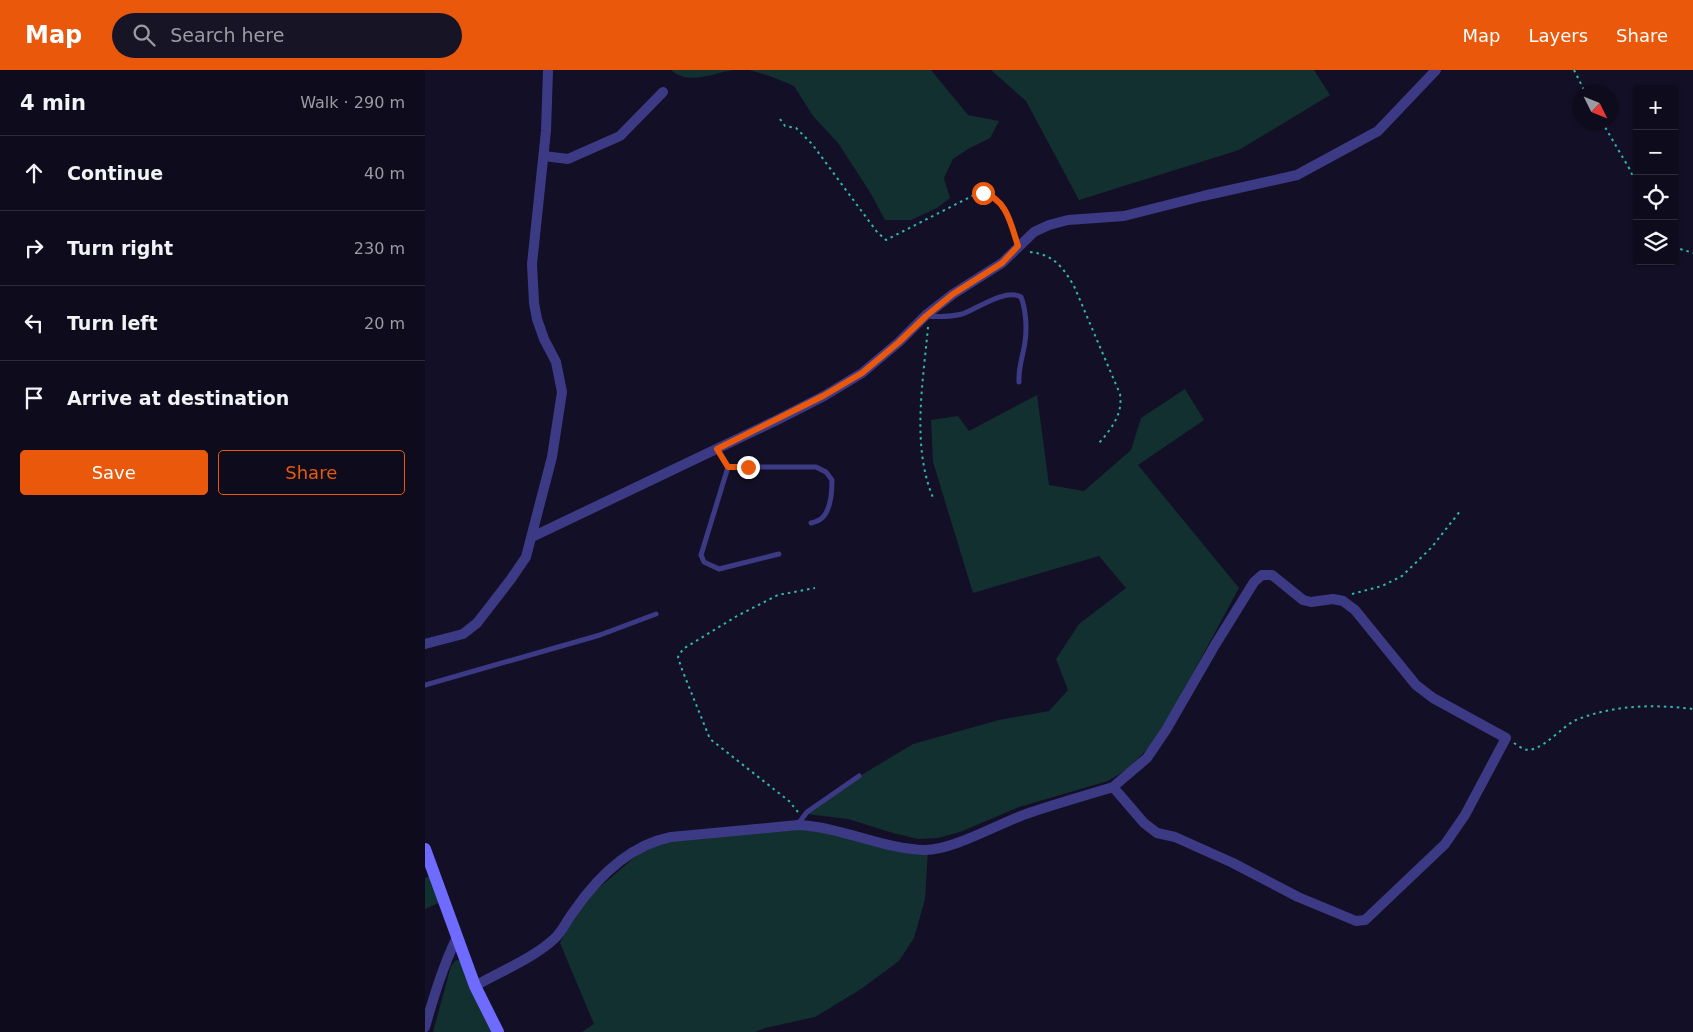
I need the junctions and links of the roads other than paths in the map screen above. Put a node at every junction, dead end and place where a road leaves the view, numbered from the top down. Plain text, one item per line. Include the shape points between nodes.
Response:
1 (548, 70) edge
2 (1436, 70) edge
3 (663, 92) dead end
4 (544, 156) junction
5 (926, 316) junction
6 (1019, 382) dead end
7 (717, 449) junction
8 (728, 467) junction
9 (811, 523) dead end
10 (532, 537) junction
11 (779, 554) dead end
12 (656, 614) dead end
13 (425, 644) edge
14 (425, 685) edge
15 (859, 776) dead end
16 (1113, 787) junction
17 (798, 825) junction
18 (425, 849) edge
19 (457, 937) junction
20 (475, 986) junction
21 (425, 1027) edge
22 (498, 1032) edge

1 - 4 street
2 - 5 street via 1378,132 1297,175 1125,216 1068,220 1049,225 1034,232 1002,263 953,294
3 - 4 street via 620,136 569,159
4 - 10 street via 532,264 534,303 544,339 556,362 562,392 553,457
5 - 6 lane via 962,314 1007,296 1016,294 1021,297 1025,341
5 - 7 street via 862,373
7 - 8 lane
7 - 10 street
8 - 9 lane via 816,467 826,472 832,480 829,503 821,520
8 - 11 lane via 701,555 704,562 719,569
10 - 13 street via 525,557 511,579 477,623 463,634
12 - 14 lane via 600,635
15 - 17 lane via 807,812
16 - 16 street via 1157,833 1192,844 1299,897 1356,921 1365,920 1445,844 1465,815 1506,738 1433,698 1416,685 1355,610 1343,601 1303,600 1272,575 1262,575 1254,582 1215,644 1147,758
16 - 17 street via 1026,814 939,849 906,848 840,830
17 - 20 street via 671,837 643,846 619,862 594,886 556,938 543,949
18 - 19 street
19 - 20 street
19 - 21 street
20 - 22 street

